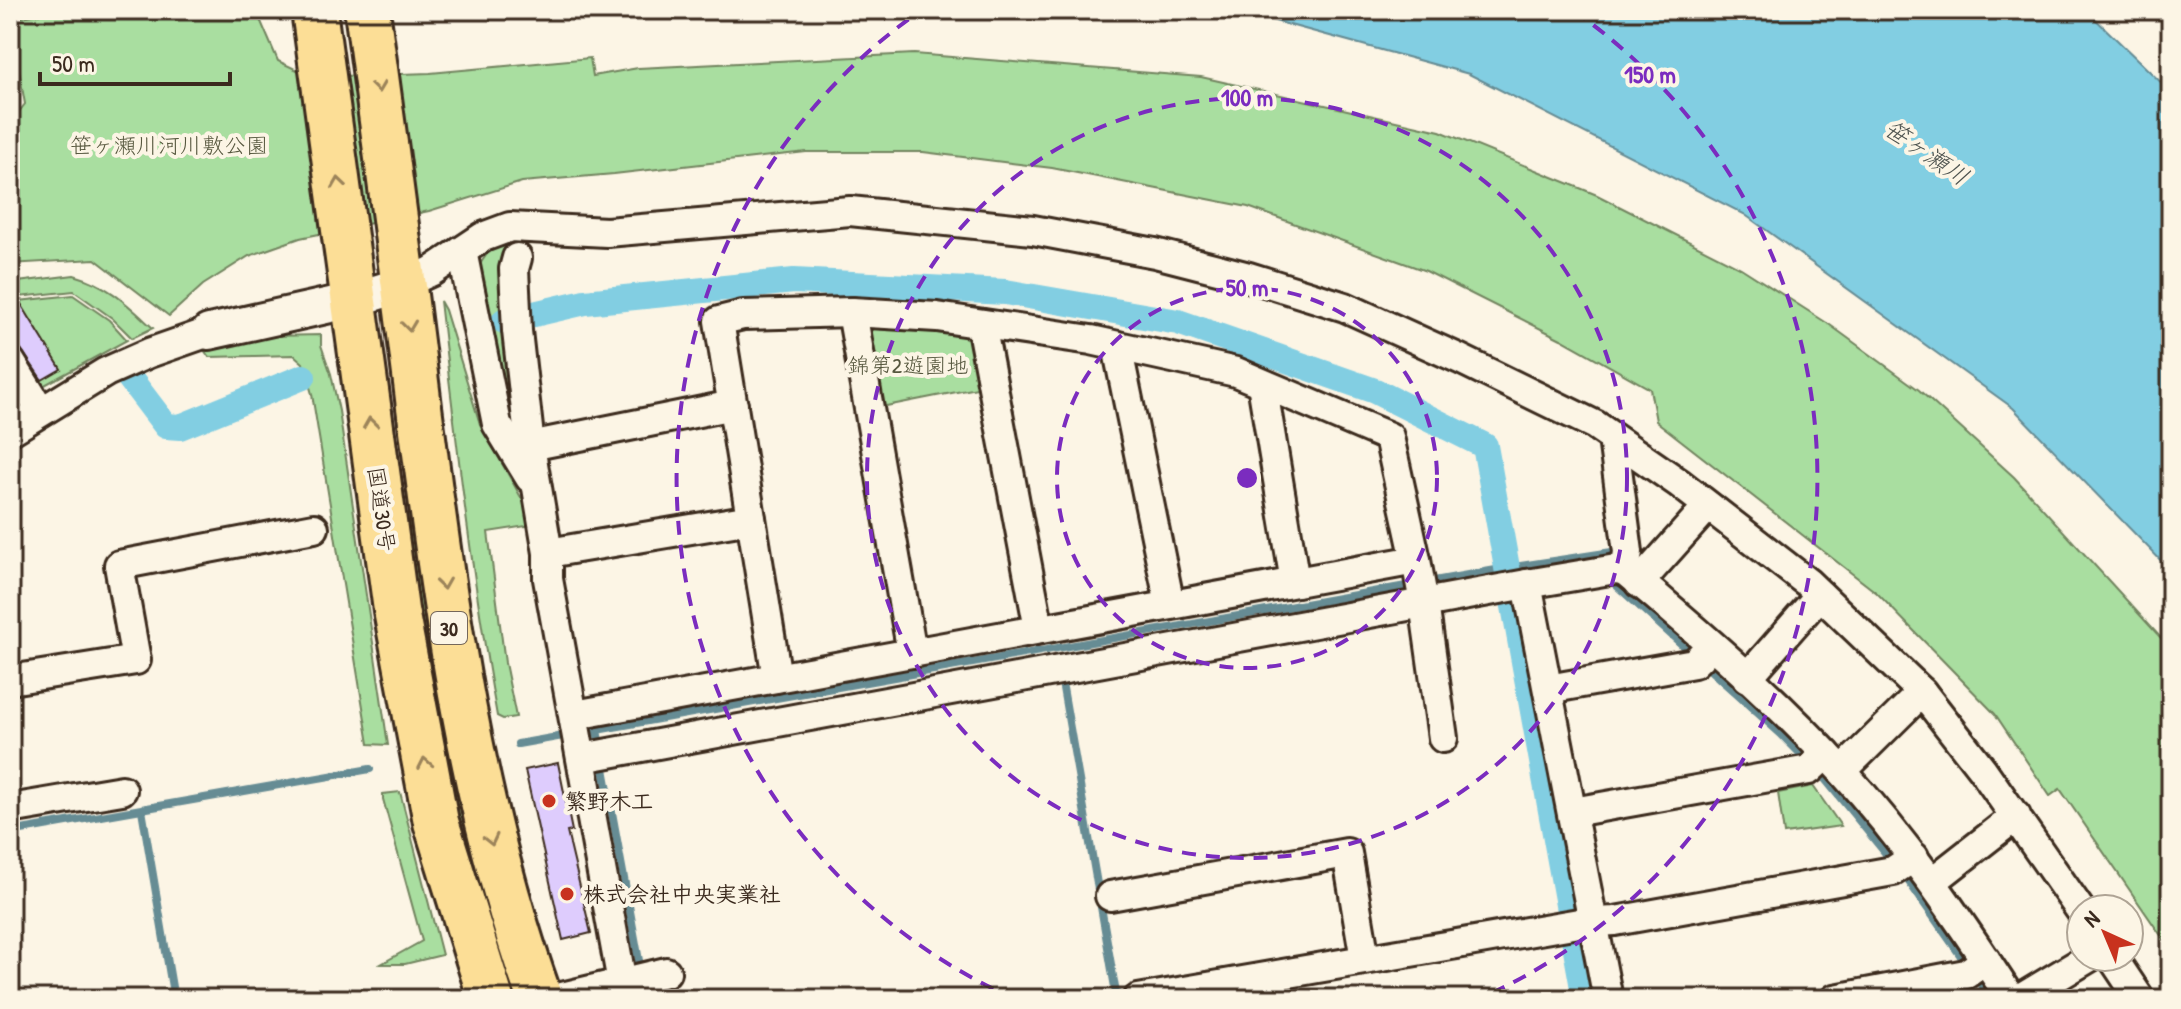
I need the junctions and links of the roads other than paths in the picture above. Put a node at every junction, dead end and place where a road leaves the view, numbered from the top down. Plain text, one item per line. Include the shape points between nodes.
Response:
1 (314, 10) edge
2 (367, 10) edge
3 (462, 251) junction
4 (517, 258) dead end
5 (402, 266) junction
6 (351, 280) junction
7 (852, 312) junction
8 (981, 324) junction
9 (209, 332) joint
10 (1117, 346) junction
11 (10, 361) edge
12 (1262, 384) junction
13 (733, 405) junction
14 (41, 411) junction
15 (10, 431) edge
16 (1613, 438) junction
17 (530, 446) junction
18 (537, 489) junction
19 (1708, 506) junction
20 (751, 519) junction
21 (314, 528) dead end
22 (548, 553) junction
23 (1632, 576) junction
24 (1295, 582) junction
25 (1420, 583) junction
26 (1515, 586) junction
27 (1820, 595) junction
28 (1170, 605) junction
29 (1039, 629) junction
30 (912, 653) junction
31 (1703, 654) junction
32 (777, 678) junction
33 (1747, 678) junction
34 (10, 680) edge
35 (1548, 689) junction
36 (1922, 692) junction
37 (1443, 738) dead end
38 (586, 741) junction
39 (1823, 764) junction
40 (122, 790) dead end
41 (10, 809) edge
42 (1573, 812) junction
43 (2016, 816) junction
44 (1904, 864) junction
45 (1933, 881) junction
46 (2069, 893) edge
47 (1110, 896) dead end
48 (1579, 923) junction
49 (1365, 959) junction
50 (1977, 967) junction
51 (2065, 972) edge
52 (2123, 973) edge
53 (640, 981) edge
54 (485, 983) edge
55 (538, 999) edge
56 (553, 999) edge
57 (1138, 999) edge
58 (1608, 999) edge
59 (1835, 999) edge
60 (2011, 999) edge
61 (2020, 999) edge
62 (2140, 999) edge

6 -> 1 highway, 国道30号 / 30
2 -> 5 highway, 30
3 - 5 street via 432,271
3 - 16 street via 510,227 607,232 850,211 1033,230 1155,253 1340,305 1460,359
3 - 18 street via 497,424
4 - 17 street via 516,318
5 - 6 street
5 -> 55 highway, 30 via 448,625 497,866
6 - 9 street
54 -> 6 highway, 国道30号 / 30 via 436,822 421,747 396,610
7 - 8 street
7 - 13 street via 743,315 719,321
7 - 30 street
8 - 10 street
8 - 29 street
9 - 14 street via 106,372
10 - 12 street via 1236,372
10 - 28 street
11 - 14 street
12 - 24 street
12 - 25 street via 1389,437
13 - 17 street
13 - 20 street
14 - 15 street
16 - 19 street
16 - 23 street
17 - 18 street
18 - 22 street
19 - 23 street
19 - 27 street
20 - 22 street
20 - 32 street
21 - 34 street via 119,565 136,660
22 - 38 street via 568,690
23 - 26 street via 1616,569
23 - 31 street
24 - 25 street
24 - 28 street
25 - 26 street
25 - 37 street
25 - 38 street
26 - 35 street
27 - 33 street
27 - 36 street
28 - 29 street
29 - 30 street
30 - 32 street
31 - 33 street
31 - 35 street
32 - 38 street
33 - 39 street
35 - 42 street
36 - 39 street
36 - 43 street
38 - 53 street
39 - 42 street
39 - 44 street
40 - 41 street
42 - 48 street
43 - 45 street
43 - 46 street
44 - 45 street
44 - 48 street via 1615,921
45 - 50 street
47 - 49 street via 1347,853
48 - 49 street
48 - 58 street
49 - 57 street
50 - 59 street
50 - 60 street
51 - 61 street
52 - 62 street
53 - 56 street
54 - 55 street

